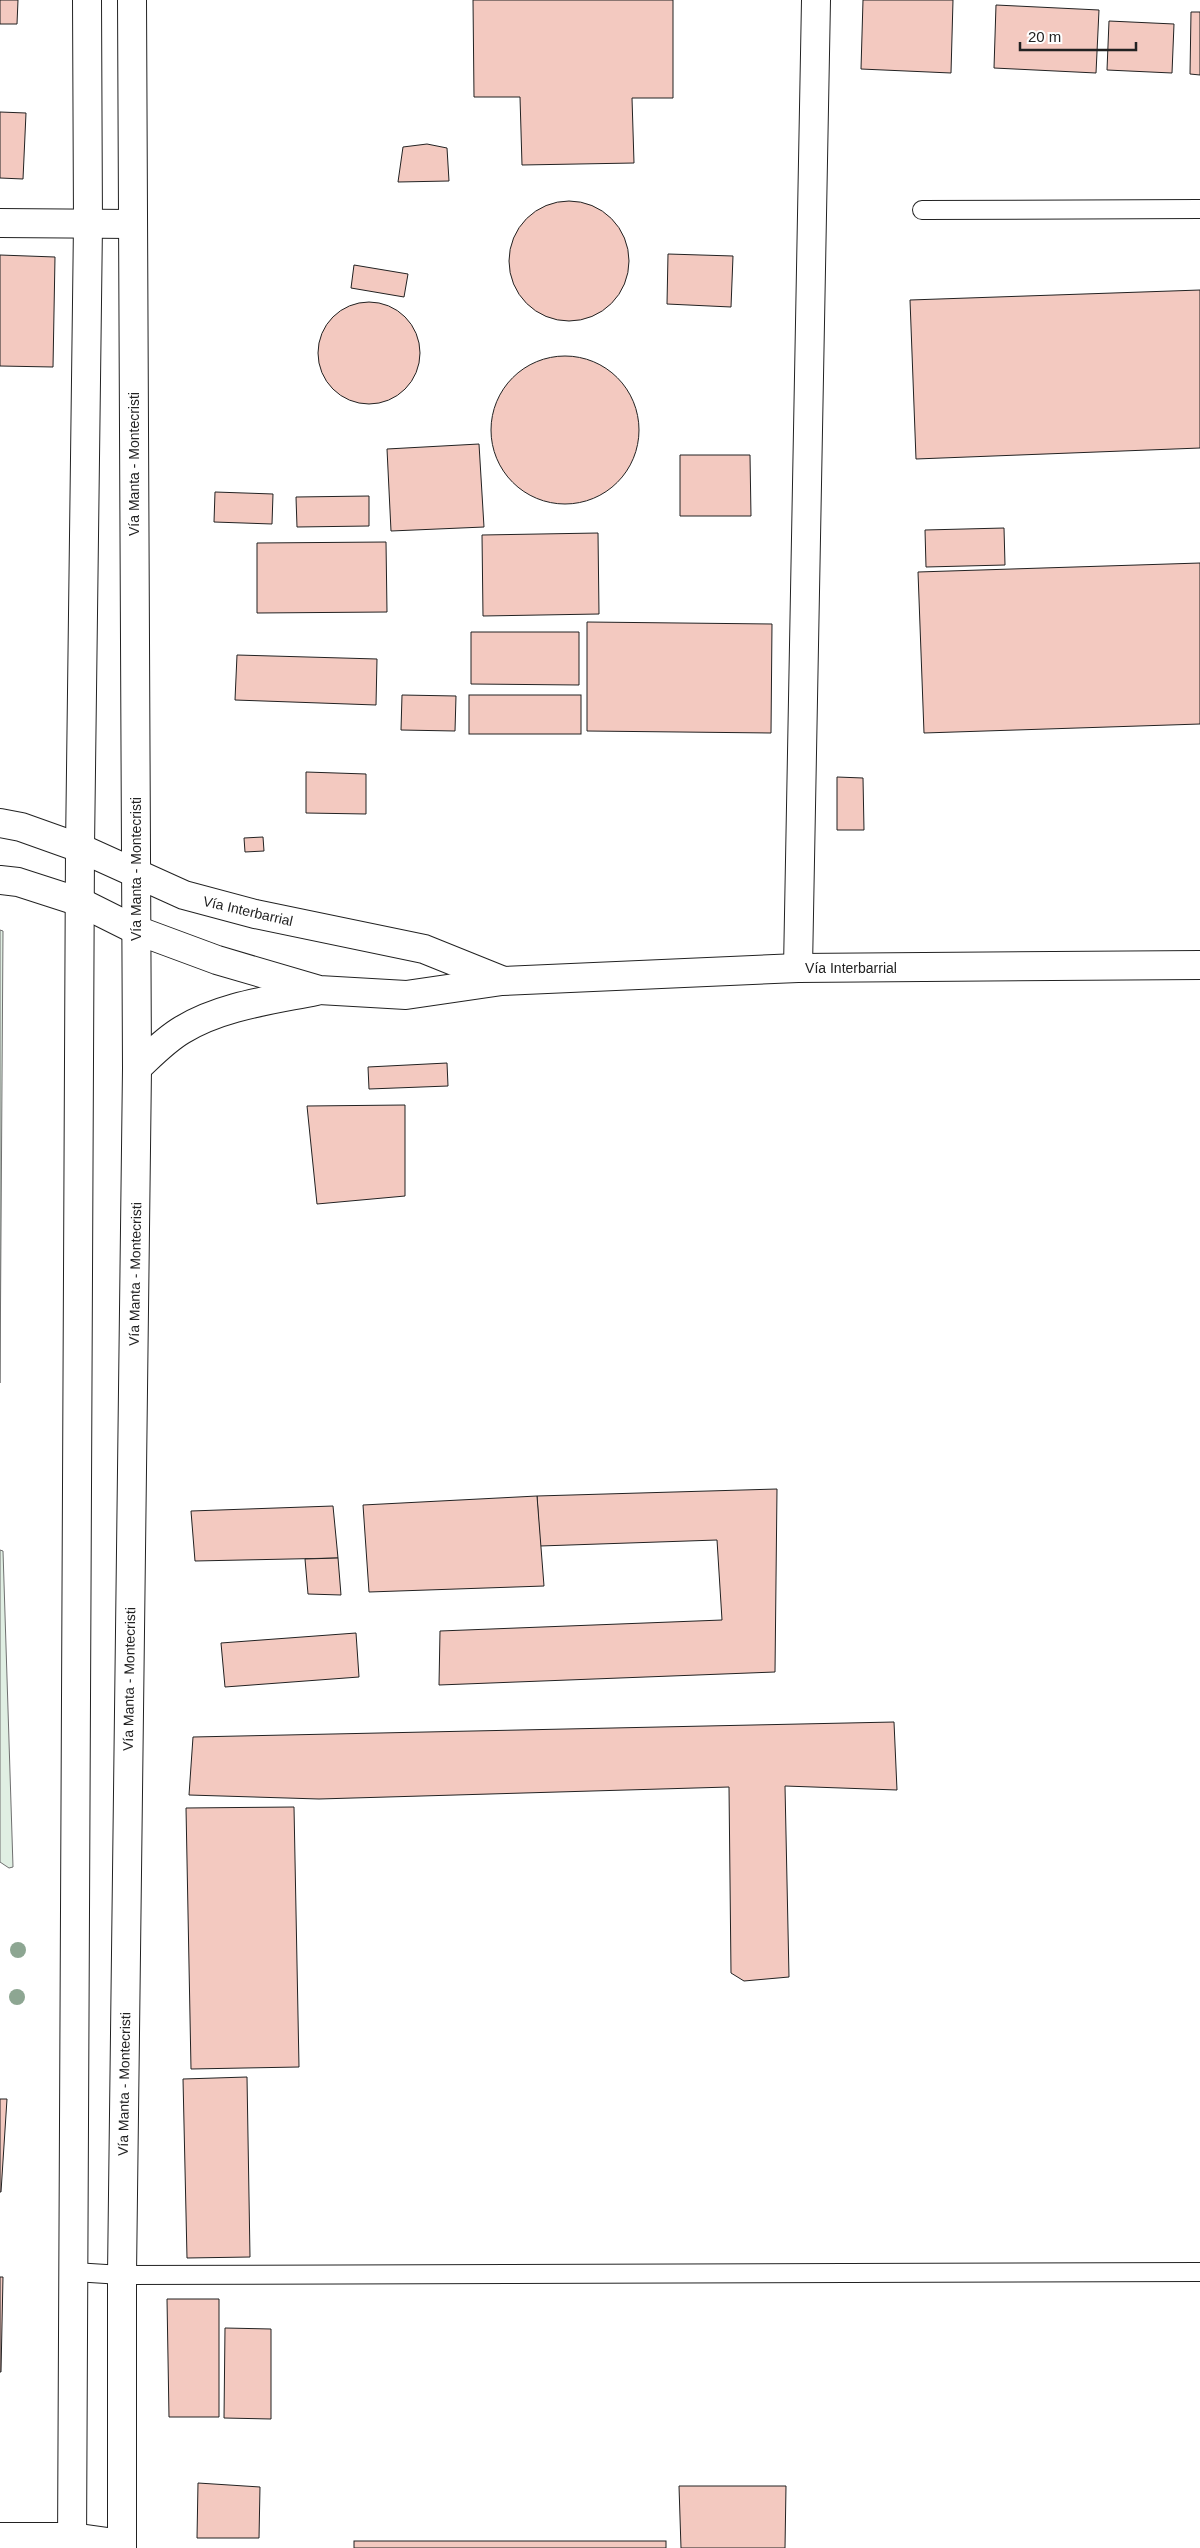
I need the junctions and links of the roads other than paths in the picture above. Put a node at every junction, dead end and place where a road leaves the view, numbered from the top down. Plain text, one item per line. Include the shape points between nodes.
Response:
1 (87, 0) edge
2 (132, 0) edge
3 (816, 0) edge
4 (1200, 209) edge
5 (922, 210) dead end
6 (0, 222) edge
7 (88, 224) junction
8 (132, 224) junction
9 (0, 823) edge
10 (80, 848) junction
11 (137, 874) junction
12 (0, 880) edge
13 (80, 902) junction
14 (136, 930) junction
15 (1200, 965) edge
16 (798, 968) junction
17 (502, 981) junction
18 (319, 990) junction
19 (137, 1068) junction
20 (74, 2272) junction
21 (1200, 2272) edge
22 (122, 2275) junction
23 (0, 2537) edge
24 (72, 2543) edge
25 (122, 2546) edge

1 - 7 main road
2 - 8 main road, Vía Manta - Montecristi
3 - 16 main road
4 - 5 lane
6 - 7 main road
7 - 8 main road
7 - 10 main road
8 - 11 main road, Vía Manta - Montecristi
9 - 10 main road, Vía Interbarrial
10 - 11 main road, Vía Interbarrial
10 - 13 main road
11 - 14 main road, Vía Manta - Montecristi
11 - 17 main road, Vía Interbarrial via 184,895 255,914 424,949
12 - 13 main road, Vía Interbarrial via 18,882
13 - 14 main road, Vía Interbarrial
13 - 20 main road
14 - 18 main road, Vía Interbarrial via 217,960
14 - 19 main road, Vía Manta - Montecristi
15 - 16 main road, Vía Interbarrial
16 - 17 main road, Vía Interbarrial
17 - 18 main road, Vía Interbarrial via 406,995
18 - 19 main road via 206,1018 182,1030
19 - 22 main road, Vía Manta - Montecristi
20 - 22 lane
20 - 24 main road
21 - 22 lane
22 - 25 main road, Vía Manta - Montecristi
23 - 24 main road
24 - 25 main road

